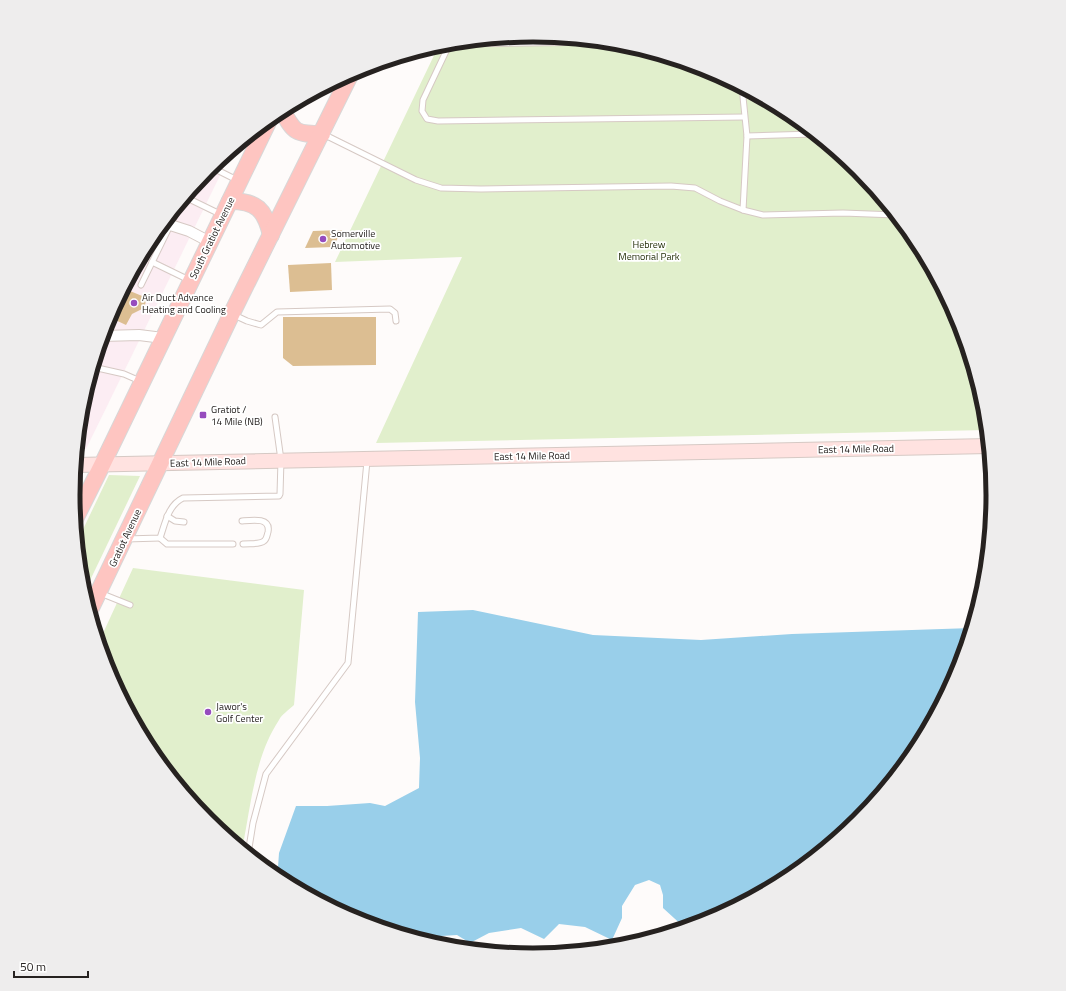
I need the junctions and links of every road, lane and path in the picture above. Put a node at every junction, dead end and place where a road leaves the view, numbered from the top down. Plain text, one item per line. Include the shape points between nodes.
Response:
1 (499, 43) edge
2 (554, 43) edge
3 (447, 51) edge
4 (346, 83) edge
5 (743, 94) edge
6 (285, 115) edge
7 (744, 117) junction
8 (262, 132) edge
9 (322, 134) junction
10 (807, 134) edge
11 (747, 136) junction
12 (217, 170) edge
13 (239, 181) junction
14 (189, 199) edge
15 (230, 201) junction
16 (743, 210) junction
17 (889, 215) edge
18 (223, 216) junction
19 (169, 225) edge
20 (163, 233) edge
21 (271, 235) junction
22 (210, 242) junction
23 (152, 262) junction
24 (191, 280) junction
25 (141, 285) dead end
26 (232, 313) junction
27 (396, 321) dead end
28 (109, 336) edge
29 (163, 338) junction
30 (98, 368) edge
31 (142, 382) junction
32 (275, 417) dead end
33 (984, 446) edge
34 (367, 458) junction
35 (281, 460) junction
36 (161, 463) junction
37 (80, 464) edge
38 (102, 465) junction
39 (80, 505) edge
40 (167, 516) junction
41 (242, 521) dead end
42 (184, 522) dead end
43 (160, 538) junction
44 (125, 539) junction
45 (232, 544) dead end
46 (243, 544) dead end
47 (99, 593) junction
48 (93, 605) edge
49 (130, 605) dead end
50 (249, 848) edge

1 - 2 lane
3 - 7 lane via 423,100 422,110 427,119 438,121
4 - 9 main road
5 - 7 lane
6 - 9 main road via 298,132
7 - 11 lane
8 - 13 main road, South Gratiot Avenue
9 - 16 lane via 416,180 441,188 671,186 695,188 720,202
9 - 21 main road
10 - 11 lane
11 - 16 lane
12 - 13 lane
13 - 15 main road, South Gratiot Avenue
14 - 18 lane
15 - 18 main road, South Gratiot Avenue
15 - 21 main road via 240,201 258,207 268,222
16 - 17 lane via 763,215
18 - 22 main road, South Gratiot Avenue
19 - 22 street
20 - 23 lane
21 - 26 main road
22 - 24 main road, South Gratiot Avenue
23 - 24 lane
23 - 25 lane
24 - 29 main road, South Gratiot Avenue
26 - 27 lane via 261,325 277,312 390,309 395,313
26 - 36 main road
28 - 29 street via 139,335
29 - 31 main road, South Gratiot Avenue
30 - 31 lane via 124,374
31 - 38 main road, South Gratiot Avenue
32 - 35 lane
33 - 34 main road, East 14 Mile Road
34 - 35 main road, East 14 Mile Road
34 - 50 lane via 348,663 266,774 252,823
35 - 36 main road, East 14 Mile Road
35 - 40 lane via 279,496 183,498 172,506
36 - 38 main road, East 14 Mile Road
36 - 44 main road, Gratiot Avenue
37 - 38 main road, East 14 Mile Road
38 - 39 main road
40 - 42 lane via 175,521
40 - 43 lane
41 - 46 lane via 264,522 268,529 265,541
43 - 44 lane
43 - 45 lane via 167,544
44 - 47 main road, Gratiot Avenue
47 - 48 main road, Gratiot Avenue
47 - 49 lane

